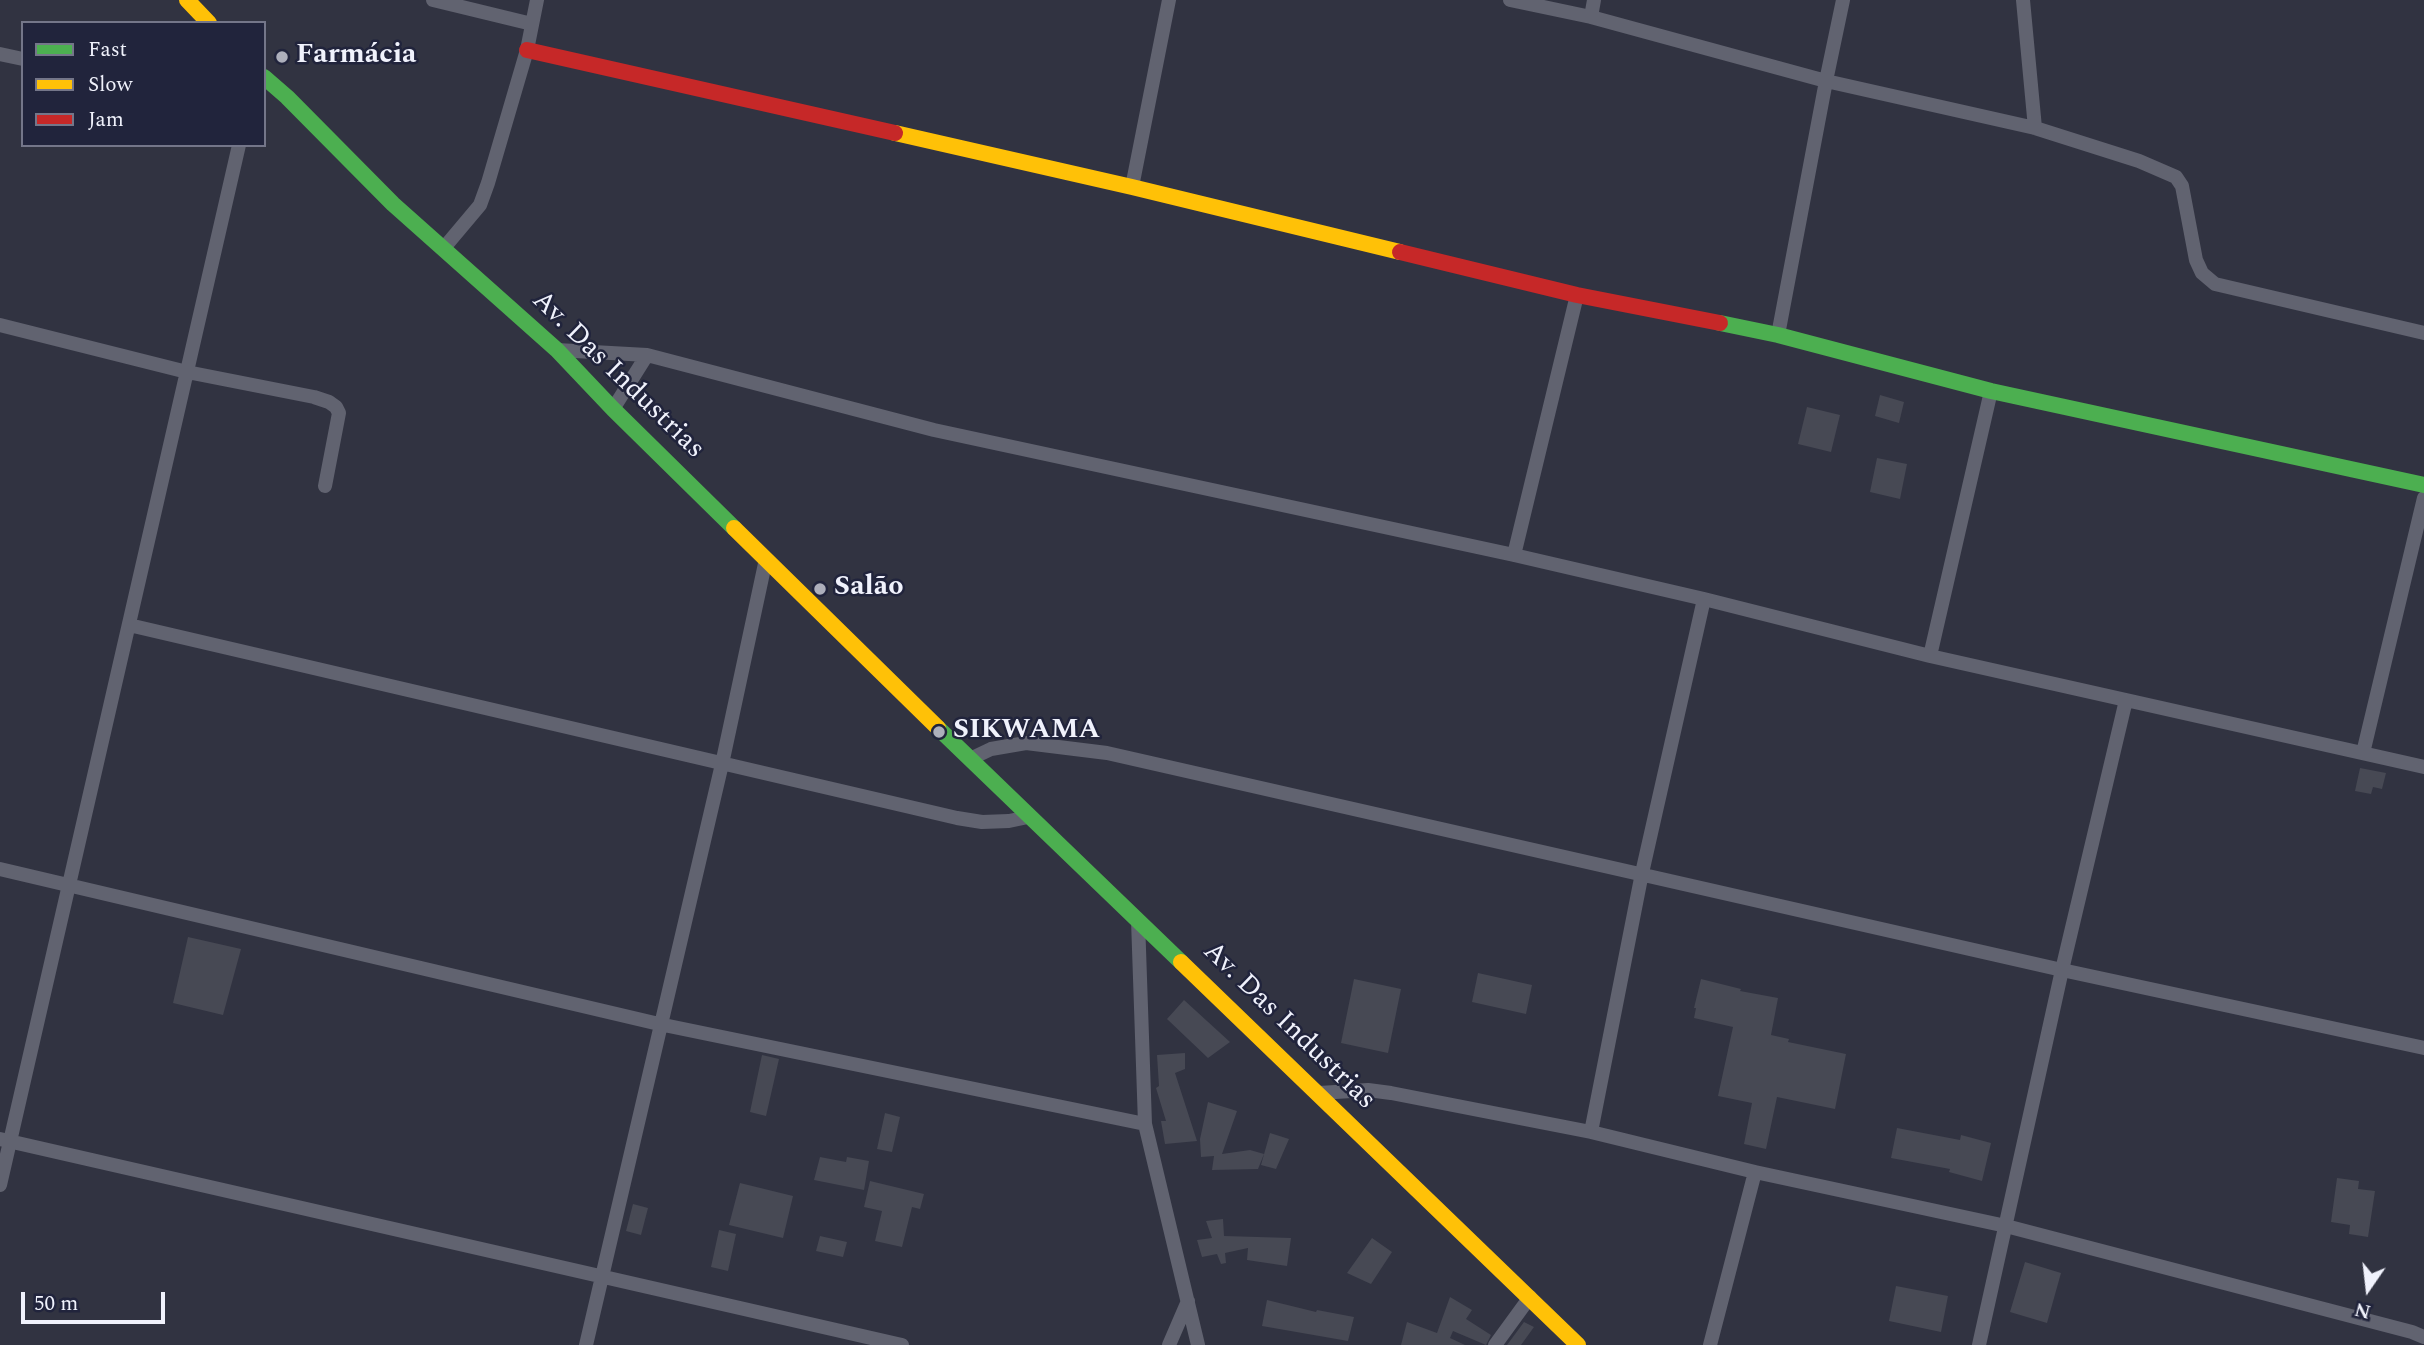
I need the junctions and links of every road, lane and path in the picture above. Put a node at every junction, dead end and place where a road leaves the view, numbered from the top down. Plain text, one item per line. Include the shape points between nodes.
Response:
1 (187, 0) edge
2 (433, 0) edge
3 (537, 0) edge
4 (1169, 0) edge
5 (1510, 0) edge
6 (1594, 0) edge
7 (1843, 0) edge
8 (2023, 0) edge
9 (1591, 17) junction
10 (207, 21) edge
11 (532, 24) junction
12 (527, 50) junction
13 (0, 54) edge
14 (21, 59) edge
15 (266, 79) edge
16 (1826, 81) junction
17 (2035, 128) junction
18 (239, 147) edge
19 (1132, 187) junction
20 (443, 249) junction
21 (1577, 295) junction
22 (0, 326) edge
23 (2424, 333) edge
24 (1778, 335) junction
25 (557, 349) junction
26 (647, 355) junction
27 (187, 373) junction
28 (1991, 391) junction
29 (613, 409) junction
30 (2424, 485) edge
31 (325, 486) dead end
32 (2424, 498) edge
33 (1514, 555) junction
34 (766, 559) junction
35 (1704, 599) junction
36 (129, 625) junction
37 (1930, 656) junction
38 (2126, 701) junction
39 (2363, 753) junction
40 (965, 754) junction
41 (722, 764) junction
42 (2424, 767) edge
43 (1028, 817) junction
44 (0, 869) edge
45 (1642, 873) junction
46 (69, 885) junction
47 (1138, 920) junction
48 (2062, 970) junction
49 (660, 1024) junction
50 (2424, 1048) edge
51 (1319, 1093) junction
52 (1145, 1124) junction
53 (1591, 1132) junction
54 (5, 1140) edge
55 (1755, 1172) junction
56 (0, 1185) edge
57 (2006, 1226) junction
58 (601, 1278) junction
59 (1530, 1297) junction
60 (1188, 1301) junction
61 (2424, 1337) edge
62 (586, 1345) edge
63 (902, 1345) edge
64 (1169, 1345) edge
65 (1198, 1345) edge
66 (1495, 1345) edge
67 (1578, 1345) edge
68 (1710, 1345) edge
69 (1979, 1345) edge

1 - 10 street
2 - 11 street
3 - 11 street
4 - 19 street
5 - 9 street
6 - 9 street
7 - 16 street
8 - 17 street
9 - 16 street
11 - 12 street
12 - 19 street
12 - 20 street via 480,205
13 - 14 street
15 - 20 street, Av. Das Industrias
16 - 17 street
16 - 24 street
17 - 23 street via 2176,177 2185,197 2196,260 2215,284
18 - 27 street
19 - 21 street
20 - 25 street, Av. Das Industrias
21 - 24 street
21 - 33 street
22 - 27 street
24 - 28 street
25 - 26 street
25 - 29 street, Av. Das Industrias
26 - 29 street
26 - 33 street via 934,430
27 - 31 street via 314,397 336,407 339,414
27 - 36 street
28 - 30 street
28 - 37 street
29 - 34 street, Av. Das Industrias
32 - 39 street
33 - 35 street
34 - 40 street, Av. Das Industrias
34 - 41 street
35 - 37 street
35 - 45 street
36 - 41 street
36 - 46 street
37 - 38 street
38 - 39 street
38 - 48 street
39 - 42 street
40 - 43 street, Av. Das Industrias
40 - 45 street via 1026,743 1107,753
41 - 43 street via 957,818 982,822
41 - 49 street
43 - 47 street, Av. Das Industrias
44 - 46 street
45 - 48 street
45 - 53 street
46 - 49 street
46 - 54 street
47 - 51 street, Av. Das Industrias
47 - 52 street
48 - 50 street
48 - 57 street
49 - 52 street
49 - 58 street
51 - 53 street via 1391,1093
51 - 59 street, Av. Das Industrias
52 - 60 street
53 - 55 street
54 - 56 street
54 - 58 street
55 - 57 street
55 - 68 street
57 - 61 street
57 - 69 street
58 - 62 street
58 - 63 street
59 - 66 street
59 - 67 street, Av. Das Industrias
60 - 64 street
60 - 65 street

